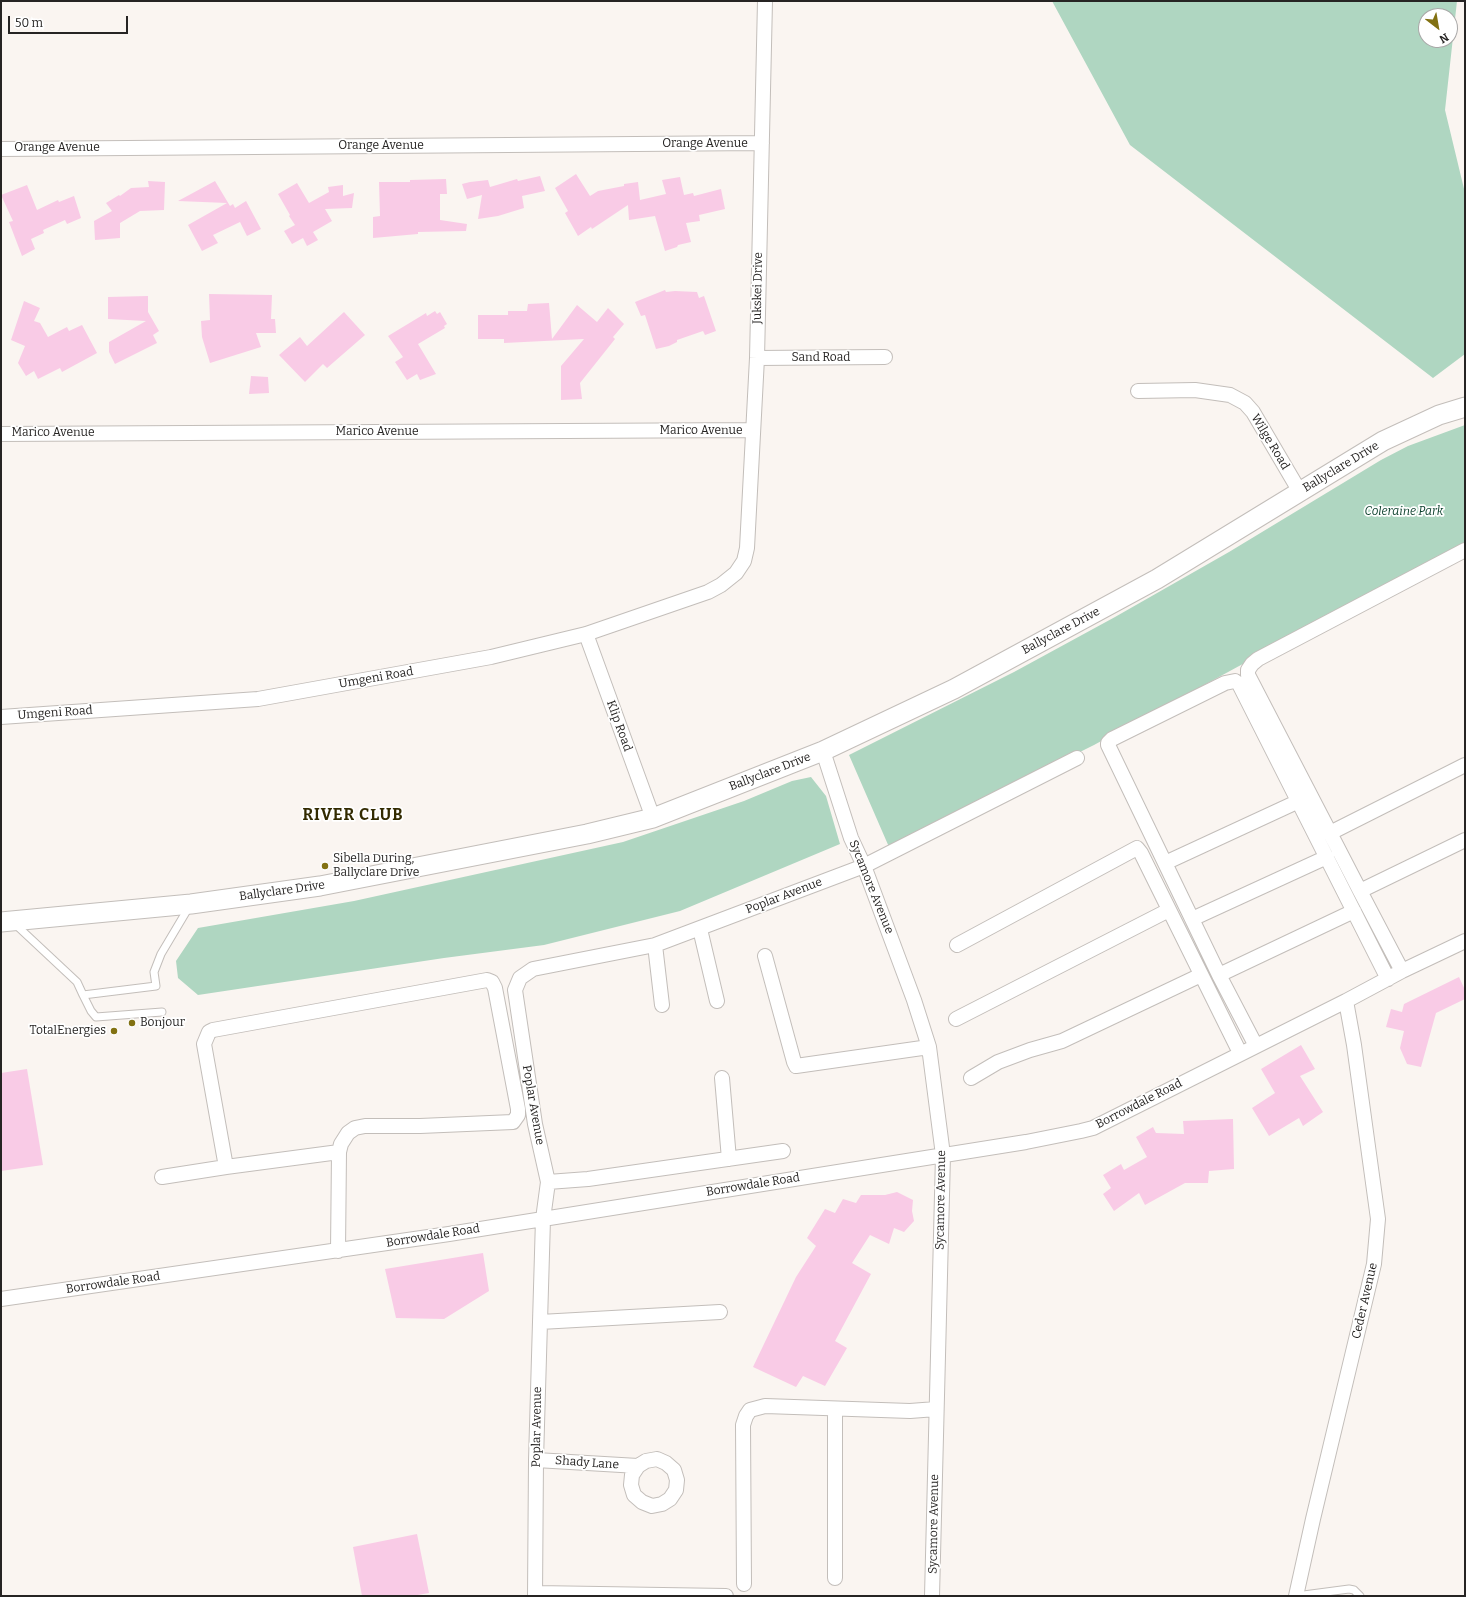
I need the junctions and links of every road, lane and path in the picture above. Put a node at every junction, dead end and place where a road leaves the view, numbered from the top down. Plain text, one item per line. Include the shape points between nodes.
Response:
1 (765, 1) edge
2 (762, 143) junction
3 (1, 149) edge
4 (885, 357) dead end
5 (757, 358) junction
6 (1138, 391) dead end
7 (1465, 407) edge
8 (753, 430) junction
9 (1, 434) edge
10 (1300, 492) junction
11 (1465, 550) edge
12 (736, 573) joint
13 (586, 634) junction
14 (1, 717) edge
15 (823, 752) junction
16 (1077, 758) dead end
17 (1465, 765) edge
18 (1299, 801) junction
19 (653, 818) junction
20 (1330, 833) junction
21 (1465, 840) edge
22 (1327, 857) junction
23 (1166, 863) junction
24 (864, 866) junction
25 (1360, 891) junction
26 (192, 904) junction
27 (1169, 910) junction
28 (1354, 911) junction
29 (1192, 919) junction
30 (7, 922) edge
31 (700, 929) junction
32 (1465, 941) edge
33 (655, 945) junction
34 (957, 945) dead end
35 (765, 956) dead end
36 (1402, 971) junction
37 (1201, 975) junction
38 (1219, 975) junction
39 (1388, 979) junction
40 (84, 995) junction
41 (717, 1001) dead end
42 (1346, 1001) junction
43 (662, 1005) dead end
44 (162, 1012) dead end
45 (956, 1019) dead end
46 (1256, 1046) junction
47 (929, 1047) junction
48 (1240, 1053) junction
49 (722, 1078) dead end
50 (971, 1078) dead end
51 (783, 1151) dead end
52 (339, 1152) junction
53 (943, 1155) junction
54 (729, 1158) junction
55 (226, 1167) junction
56 (162, 1178) dead end
57 (548, 1182) junction
58 (543, 1219) junction
59 (338, 1251) junction
60 (1, 1299) edge
61 (720, 1312) dead end
62 (540, 1322) junction
63 (835, 1409) junction
64 (936, 1409) junction
65 (536, 1460) junction
66 (638, 1466) dead end
67 (835, 1578) dead end
68 (744, 1584) dead end
69 (536, 1595) edge
70 (573, 1595) edge
71 (726, 1596) edge
72 (932, 1596) edge
73 (1296, 1596) edge
74 (1360, 1596) edge

1 - 2 street, Jukskei Drive
2 - 3 street, Orange Avenue
2 - 5 street, Jukskei Drive
4 - 5 street, Sand Road
5 - 8 street, Jukskei Drive
6 - 10 street, Wilge Road via 1195,390 1230,395 1244,403 1253,412
7 - 10 street, Ballyclare Drive via 1439,415 1383,441
8 - 9 street, Marico Avenue
8 - 12 street, Jukskei Drive via 747,548 744,560
10 - 15 street, Ballyclare Drive via 1157,579 954,689
11 - 20 street via 1258,659 1248,670 1248,675
12 - 13 street, Umgeni Road via 708,592
13 - 14 street, Umgeni Road via 491,657 258,699
13 - 19 street, Klip Road
15 - 19 street, Ballyclare Drive
15 - 24 street, Sycamore Avenue via 851,838
16 - 24 street, Poplar Avenue
17 - 20 street
18 - 22 street
18 - 23 street
18 - 23 street via 1239,684 1235,681 1225,683 1108,743
19 - 26 street, Ballyclare Drive via 587,834 320,886
20 - 25 street
21 - 25 street
22 - 28 street
22 - 29 street
23 - 29 street
24 - 31 street, Poplar Avenue
24 - 47 street, Sycamore Avenue
25 - 36 street
26 - 30 street, Ballyclare Drive
26 - 40 lane via 161,954 154,972 156,986
27 - 34 street via 1141,853 1136,848
27 - 37 street
27 - 45 street
28 - 38 street
28 - 39 street
29 - 38 street
30 - 40 lane via 76,982
31 - 33 street, Poplar Avenue
31 - 41 street
32 - 36 street, Borrowdale Road
33 - 43 street
33 - 57 street, Poplar Avenue via 533,969 520,978 515,990 535,1124
35 - 47 street via 796,1066
36 - 39 street, Borrowdale Road
37 - 48 street
37 - 50 street via 1062,1041 998,1062
38 - 46 street
39 - 42 street, Borrowdale Road
40 - 44 lane via 96,1017
42 - 46 street, Borrowdale Road
42 - 73 street, Ceder Avenue via 1378,1219 1374,1264
46 - 48 street, Borrowdale Road
47 - 53 street, Sycamore Avenue
48 - 53 street, Borrowdale Road via 1093,1128
49 - 54 street
51 - 54 street
52 - 55 street
52 - 55 street via 348,1133 365,1126 513,1122 518,1115 518,1109 492,982 487,980 209,1032 204,1044
52 - 59 street
53 - 58 street, Borrowdale Road
53 - 64 street, Sycamore Avenue
54 - 57 street via 588,1179
55 - 56 street
57 - 58 street, Poplar Avenue
58 - 59 street, Borrowdale Road
58 - 62 street, Poplar Avenue
59 - 60 street, Borrowdale Road
61 - 62 street
62 - 65 street, Poplar Avenue
63 - 64 street
63 - 67 street
63 - 68 street via 765,1406 750,1410 746,1416 743,1425
64 - 72 street, Sycamore Avenue
65 - 66 street, Shady Lane
65 - 69 street, Poplar Avenue
69 - 70 street
70 - 71 street
73 - 74 lane via 1349,1589

